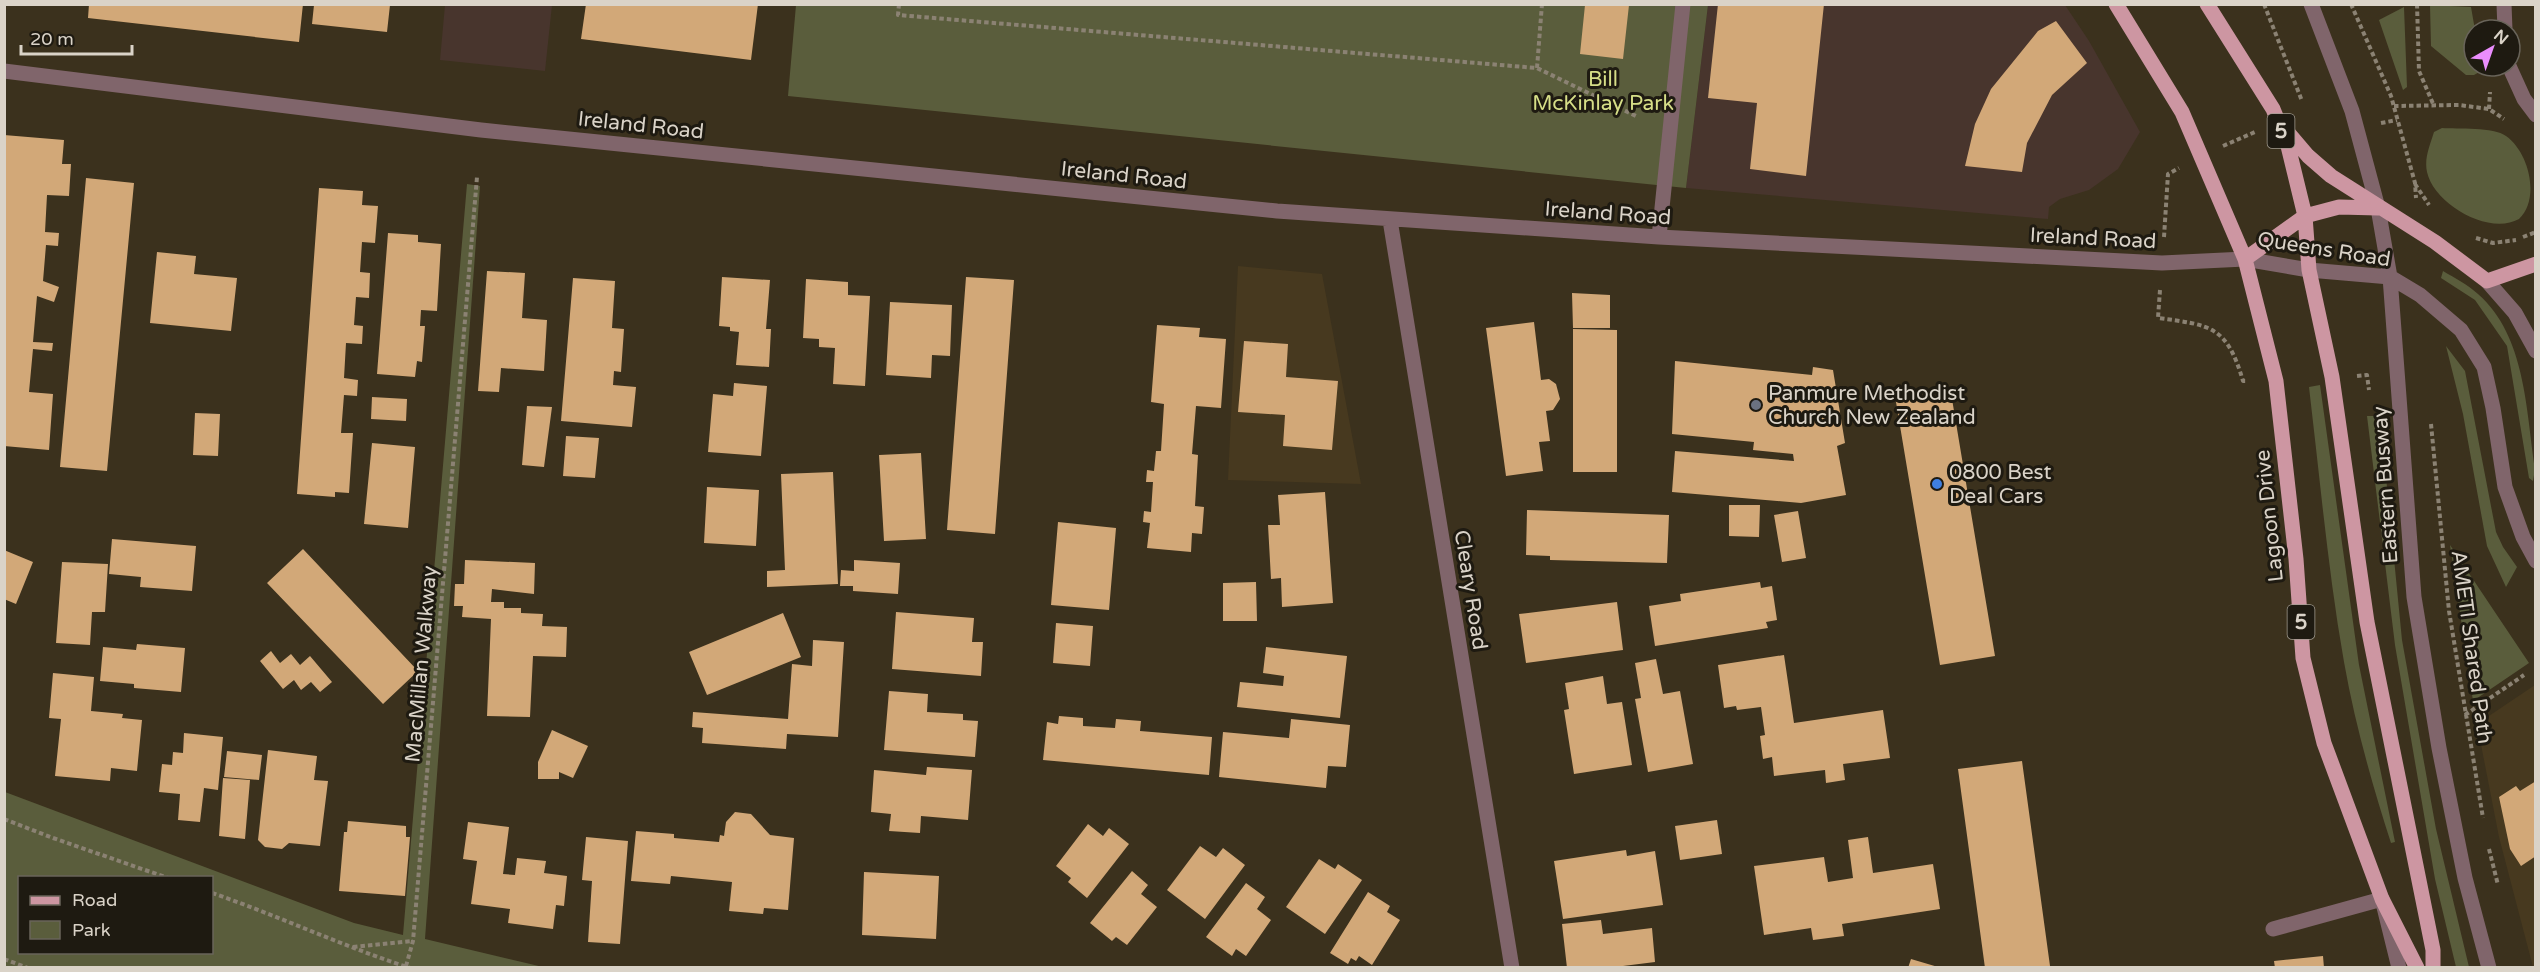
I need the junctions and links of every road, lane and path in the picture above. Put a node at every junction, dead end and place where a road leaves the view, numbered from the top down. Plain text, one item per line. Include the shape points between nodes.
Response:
1 (899, 4) edge
2 (1542, 4) edge
3 (1683, 4) edge
4 (2116, 4) edge
5 (2207, 4) edge
6 (2264, 4) edge
7 (2311, 4) edge
8 (2351, 4) edge
9 (2417, 4) edge
10 (1537, 68) junction
11 (4, 71) edge
12 (2514, 78) edge
13 (2394, 106) junction
14 (2434, 106) junction
15 (2305, 111) dead end
16 (2535, 115) edge
17 (1638, 117) dead end
18 (2505, 120) dead end
19 (2278, 122) junction
20 (2200, 156) junction
21 (477, 177) dead end
22 (2415, 183) junction
23 (2416, 207) dead end
24 (2378, 208) junction
25 (2432, 209) dead end
26 (2305, 216) junction
27 (1390, 220) junction
28 (2165, 223) dead end
29 (2535, 232) edge
30 (2471, 236) dead end
31 (1659, 237) junction
32 (2245, 259) junction
33 (2535, 264) edge
34 (2309, 270) junction
35 (2390, 277) junction
36 (2487, 281) junction
37 (2159, 302) dead end
38 (2535, 351) edge
39 (2252, 381) dead end
40 (2430, 414) dead end
41 (2535, 561) edge
42 (2524, 675) dead end
43 (2465, 715) junction
44 (4, 819) edge
45 (2484, 822) dead end
46 (2488, 844) dead end
47 (162, 876) edge
48 (2498, 889) dead end
49 (213, 893) edge
50 (2382, 899) junction
51 (2273, 929) dead end
52 (412, 941) junction
53 (349, 948) junction
54 (4, 959) edge
55 (408, 967) edge
56 (28, 968) edge
57 (1512, 968) edge
58 (2399, 968) edge
59 (2417, 968) edge
60 (2433, 968) edge
61 (2489, 968) edge

1 - 10 path via 898,15
2 - 10 path
3 - 31 street
4 - 20 main road, 5 via 2182,112
5 - 19 main road, 5
6 - 15 path
7 - 24 street, Eastern Busway via 2352,111
8 - 13 path
9 - 14 path via 2419,71
10 - 17 path
11 - 27 street, Ireland Road via 481,130 1277,212
12 - 16 street
13 - 14 path
13 - 22 path
14 - 18 path via 2489,109
19 - 20 path
19 - 24 main road via 2308,156
19 - 26 main road, 5
20 - 28 path via 2168,174
20 - 32 main road, 5
21 - 52 path, MacMillan Walkway
22 - 23 path
22 - 25 path
24 - 26 main road, Queens Road via 2339,207
24 - 35 street, Eastern Busway
24 - 36 main road, Queens Road via 2435,242
26 - 32 main road, Queens Road
26 - 34 main road, 5
27 - 31 street, Ireland Road
27 - 57 street, Cleary Road
29 - 30 path via 2517,240 2493,243
31 - 32 street, Ireland Road via 2162,263
32 - 34 street, Queens Road
32 - 50 main road, Lagoon Drive / 5 via 2276,381 2303,658 2324,743
33 - 36 main road
34 - 35 street, Queens Road
34 - 60 main road, 5 via 2332,377 2367,622 2433,950
35 - 41 street, Queens Road via 2451,320 2470,340 2481,360 2505,487
35 - 61 street, Eastern Busway via 2414,597 2465,878
36 - 38 street, Queens Road via 2516,314
37 - 39 path via 2158,318 2202,324 2223,338 2236,357 2243,381
40 - 43 path, AMETI Shared Path via 2449,611
42 - 43 path
43 - 45 path, AMETI Shared Path
44 - 47 path
46 - 48 path
49 - 53 path via 270,913
50 - 51 street
50 - 58 street
50 - 59 main road, Lagoon Drive / 5
52 - 53 path
52 - 55 path, MacMillan Walkway
53 - 55 path
54 - 56 path

